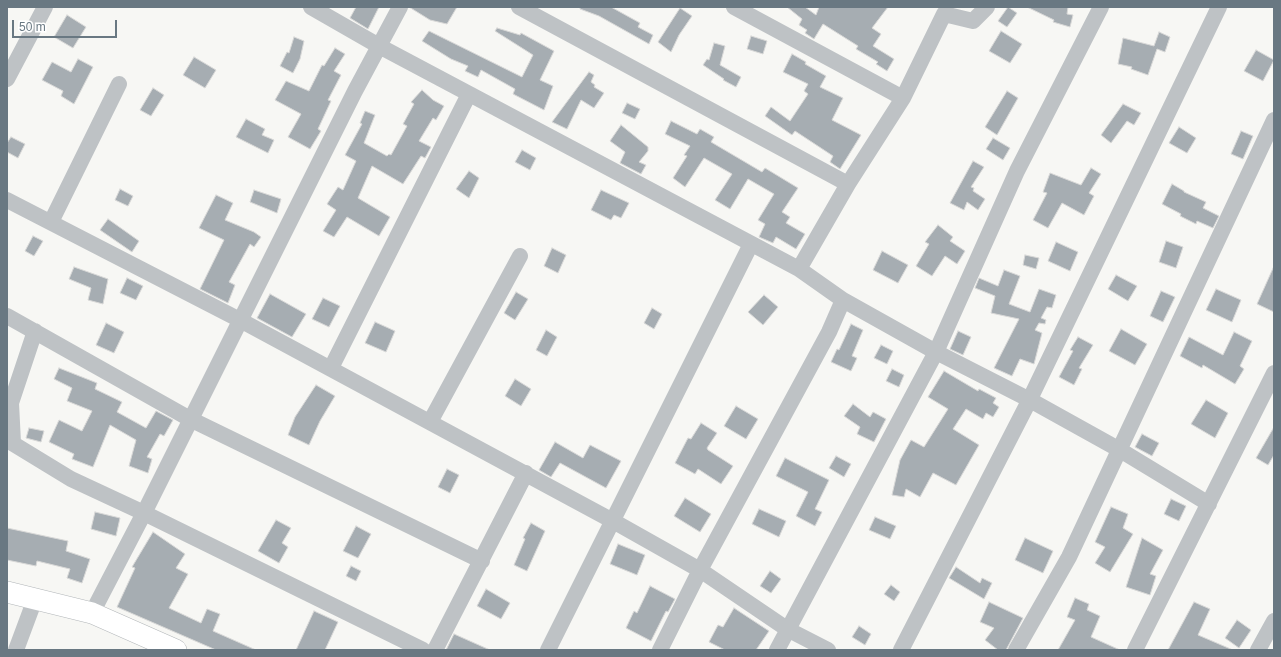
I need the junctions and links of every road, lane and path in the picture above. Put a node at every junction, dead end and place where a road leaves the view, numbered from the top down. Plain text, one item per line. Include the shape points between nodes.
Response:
1 (45, 7) edge
2 (311, 7) edge
3 (400, 7) edge
4 (519, 7) edge
5 (734, 7) edge
6 (987, 7) edge
7 (1101, 7) edge
8 (1219, 7) edge
9 (938, 11) edge
10 (380, 46) junction
11 (7, 79) edge
12 (119, 84) dead end
13 (469, 94) junction
14 (903, 98) junction
15 (1274, 120) edge
16 (848, 184) junction
17 (7, 200) edge
18 (51, 222) junction
19 (751, 244) junction
20 (520, 256) dead end
21 (799, 269) junction
22 (843, 300) junction
23 (7, 316) edge
24 (240, 320) junction
25 (35, 331) junction
26 (936, 352) junction
27 (330, 368) junction
28 (1274, 373) edge
29 (1030, 400) junction
30 (190, 418) junction
31 (430, 422) junction
32 (10, 441) edge
33 (1120, 450) junction
34 (526, 473) junction
35 (1208, 504) junction
36 (144, 513) junction
37 (613, 521) junction
38 (482, 561) junction
39 (700, 570) junction
40 (7, 592) edge
41 (35, 599) junction
42 (92, 613) junction
43 (1274, 621) edge
44 (787, 629) junction
45 (16, 650) edge
46 (176, 650) edge
47 (423, 650) edge
48 (435, 650) edge
49 (548, 650) edge
50 (660, 650) edge
51 (776, 650) edge
52 (828, 650) edge
53 (901, 650) edge
54 (1016, 650) edge
55 (1135, 650) edge
56 (1258, 650) edge

1 - 11 street
2 - 10 street
3 - 10 street
4 - 16 street
5 - 14 street
6 - 9 street via 973,21
7 - 26 street via 1017,171
8 - 29 street
9 - 14 street
10 - 13 street
10 - 24 street
12 - 18 street
13 - 19 street
13 - 27 street
14 - 16 street
15 - 33 street
16 - 21 street
17 - 18 street
18 - 24 street
19 - 21 street
19 - 37 street
20 - 31 street
21 - 22 street
22 - 26 street
22 - 39 street via 825,339
23 - 25 street
24 - 27 street
24 - 30 street
25 - 30 street
25 - 32 street via 11,403
26 - 29 street
26 - 44 street
27 - 31 street
28 - 35 street
29 - 33 street
29 - 53 street
30 - 36 street
30 - 38 street
31 - 34 street
32 - 36 street via 71,479
33 - 35 street
33 - 54 street via 1069,557
34 - 37 street
34 - 38 street
35 - 55 street
36 - 42 street
36 - 47 street
37 - 39 street
37 - 49 street
38 - 48 street
39 - 44 street
39 - 50 street
40 - 41 main road
41 - 42 main road
41 - 45 street
42 - 46 main road
43 - 56 street
44 - 51 street
44 - 52 street

